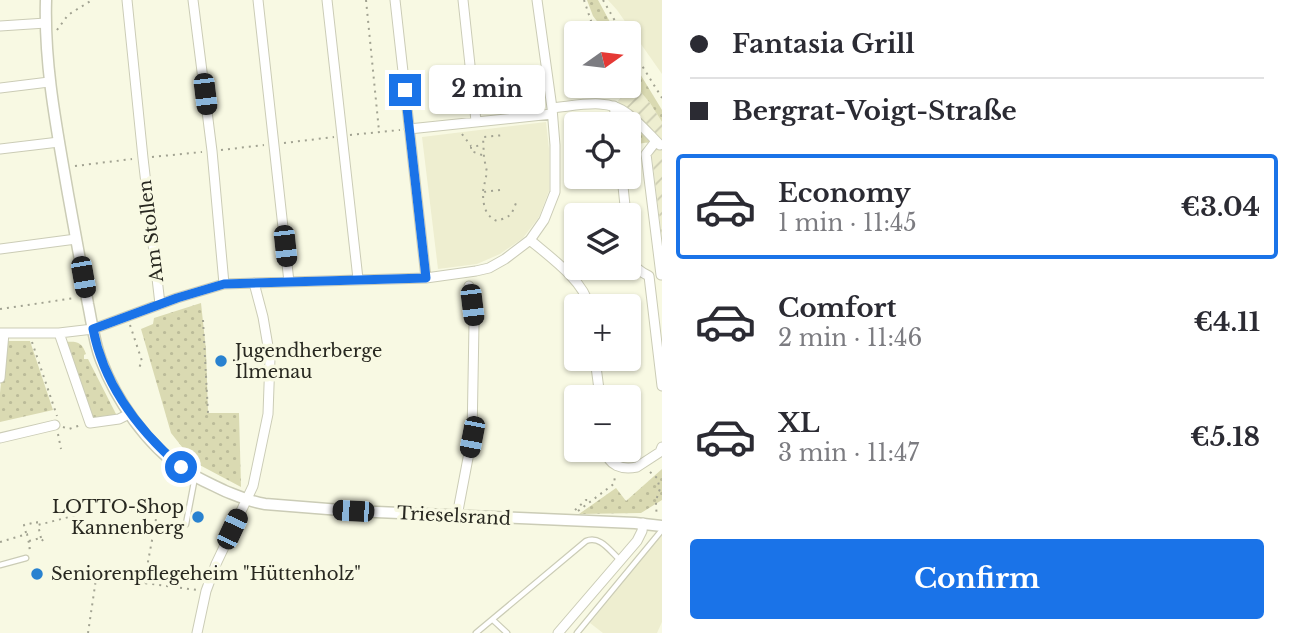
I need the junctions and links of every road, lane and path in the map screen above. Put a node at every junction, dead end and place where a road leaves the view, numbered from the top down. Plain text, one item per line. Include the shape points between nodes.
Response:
1 (46, 0) edge
2 (93, 0) edge
3 (127, 0) edge
4 (193, 0) edge
5 (258, 0) edge
6 (327, 0) edge
7 (366, 0) edge
8 (396, 0) edge
9 (463, 0) edge
10 (537, 0) edge
11 (584, 0) edge
12 (603, 0) edge
13 (591, 21) edge
14 (615, 21) edge
15 (0, 26) edge
16 (46, 28) junction
17 (641, 64) edge
18 (49, 82) junction
19 (0, 88) edge
20 (662, 98) edge
21 (614, 106) junction
22 (552, 111) junction
23 (615, 112) edge
24 (476, 121) junction
25 (458, 123) junction
26 (410, 129) junction
27 (379, 132) junction
28 (505, 135) dead end
29 (342, 136) junction
30 (59, 142) junction
31 (274, 144) junction
32 (659, 144) edge
33 (483, 145) junction
34 (471, 147) junction
35 (0, 149) edge
36 (212, 151) junction
37 (484, 155) junction
38 (143, 158) junction
39 (64, 167) junction
40 (500, 190) dead end
41 (483, 192) junction
42 (516, 203) dead end
43 (76, 239) junction
44 (530, 240) junction
45 (0, 249) edge
46 (564, 271) edge
47 (641, 272) edge
48 (662, 275) edge
49 (649, 276) junction
50 (426, 278) junction
51 (358, 279) junction
52 (574, 280) edge
53 (289, 282) junction
54 (254, 283) junction
55 (224, 284) junction
56 (469, 286) dead end
57 (585, 294) edge
58 (87, 297) junction
59 (160, 304) junction
60 (0, 309) edge
61 (128, 317) junction
62 (203, 320) dead end
63 (93, 329) junction
64 (2, 333) edge
65 (59, 333) junction
66 (29, 334) junction
67 (139, 368) dead end
68 (0, 378) edge
69 (662, 386) edge
70 (208, 413) dead end
71 (129, 414) junction
72 (90, 423) junction
73 (55, 425) junction
74 (0, 438) edge
75 (662, 447) edge
76 (61, 449) dead end
77 (613, 464) joint
78 (650, 472) dead end
79 (195, 476) junction
80 (246, 499) junction
81 (591, 500) junction
82 (457, 516) junction
83 (156, 519) dead end
84 (79, 522) dead end
85 (643, 523) junction
86 (186, 524) dead end
87 (38, 525) junction
88 (661, 527) edge
89 (27, 534) junction
90 (28, 541) junction
91 (0, 542) edge
92 (26, 558) joint
93 (621, 560) junction
94 (0, 565) edge
95 (144, 583) junction
96 (206, 591) junction
97 (493, 620) junction
98 (88, 633) edge
99 (197, 633) edge
100 (476, 633) edge
101 (507, 633) edge
102 (558, 633) edge
103 (577, 633) edge

1 - 16 street, Trieselsrand
2 - 16 path via 68,15 59,29
3 - 38 street, Am Stollen
4 - 36 street
5 - 31 street
6 - 29 street
7 - 27 path
8 - 26 street
9 - 24 street
10 - 22 street, Am Stollen
11 - 13 path
12 - 14 path
15 - 16 street
16 - 18 street, Trieselsrand
17 - 20 path
18 - 19 street
18 - 30 street, Trieselsrand
21 - 22 street
21 - 23 street
21 - 32 street via 627,112
22 - 24 street
22 - 44 street, Am Stollen via 555,192
24 - 25 street
25 - 26 street
25 - 34 path
26 - 27 path
26 - 50 street
27 - 29 path
28 - 33 path via 483,137
29 - 31 path
29 - 51 street
30 - 35 street
30 - 39 street, Trieselsrand
31 - 36 path
31 - 53 street
32 - 48 street via 646,154
33 - 34 path
33 - 37 path
34 - 37 path via 474,153
36 - 38 path
36 - 55 street
37 - 41 path
38 - 39 path
38 - 59 street, Am Stollen
39 - 43 street, Trieselsrand
40 - 41 path
41 - 42 path via 487,215 498,221 513,213
43 - 45 street
43 - 58 street, Trieselsrand
44 - 46 street
44 - 50 street, Am Stollen via 489,268
47 - 49 street
48 - 49 street
49 - 69 street
50 - 51 street, Am Stollen
51 - 53 street, Am Stollen
52 - 57 street
53 - 54 street, Am Stollen
54 - 55 street, Am Stollen
54 - 80 street via 270,358 268,414 253,486
55 - 59 street, Am Stollen
56 - 82 street via 474,324 472,437
58 - 60 path
58 - 63 street, Trieselsrand
59 - 61 street, Am Stollen
61 - 63 street, Am Stollen
61 - 67 path via 142,361
62 - 70 path
63 - 65 street, Am Stollen
63 - 71 street, Trieselsrand via 101,361
64 - 66 street, Am Stollen
64 - 68 street
65 - 66 street, Am Stollen
65 - 72 street
66 - 73 path via 55,408
71 - 72 street
71 - 79 street, Trieselsrand via 171,459
72 - 73 path via 69,429
73 - 74 street
73 - 76 path
75 - 77 street via 637,467
77 - 81 path via 615,483
78 - 88 path via 660,489 655,507
79 - 80 street, Trieselsrand
79 - 86 lane
80 - 82 street, Trieselsrand via 314,509
80 - 96 street
81 - 81 path via 583,507 574,513 586,500
82 - 85 street, Trieselsrand
83 - 95 path
84 - 87 path via 77,515
85 - 88 street, Trieselsrand
85 - 93 street via 637,541
87 - 89 path via 24,525
87 - 90 path via 42,540
88 - 103 lane
89 - 90 path
89 - 91 path
90 - 92 path
92 - 94 lane
93 - 97 lane via 592,538
93 - 102 street
95 - 96 path
95 - 98 path via 106,576 96,579
96 - 99 street
97 - 100 lane
97 - 101 lane

